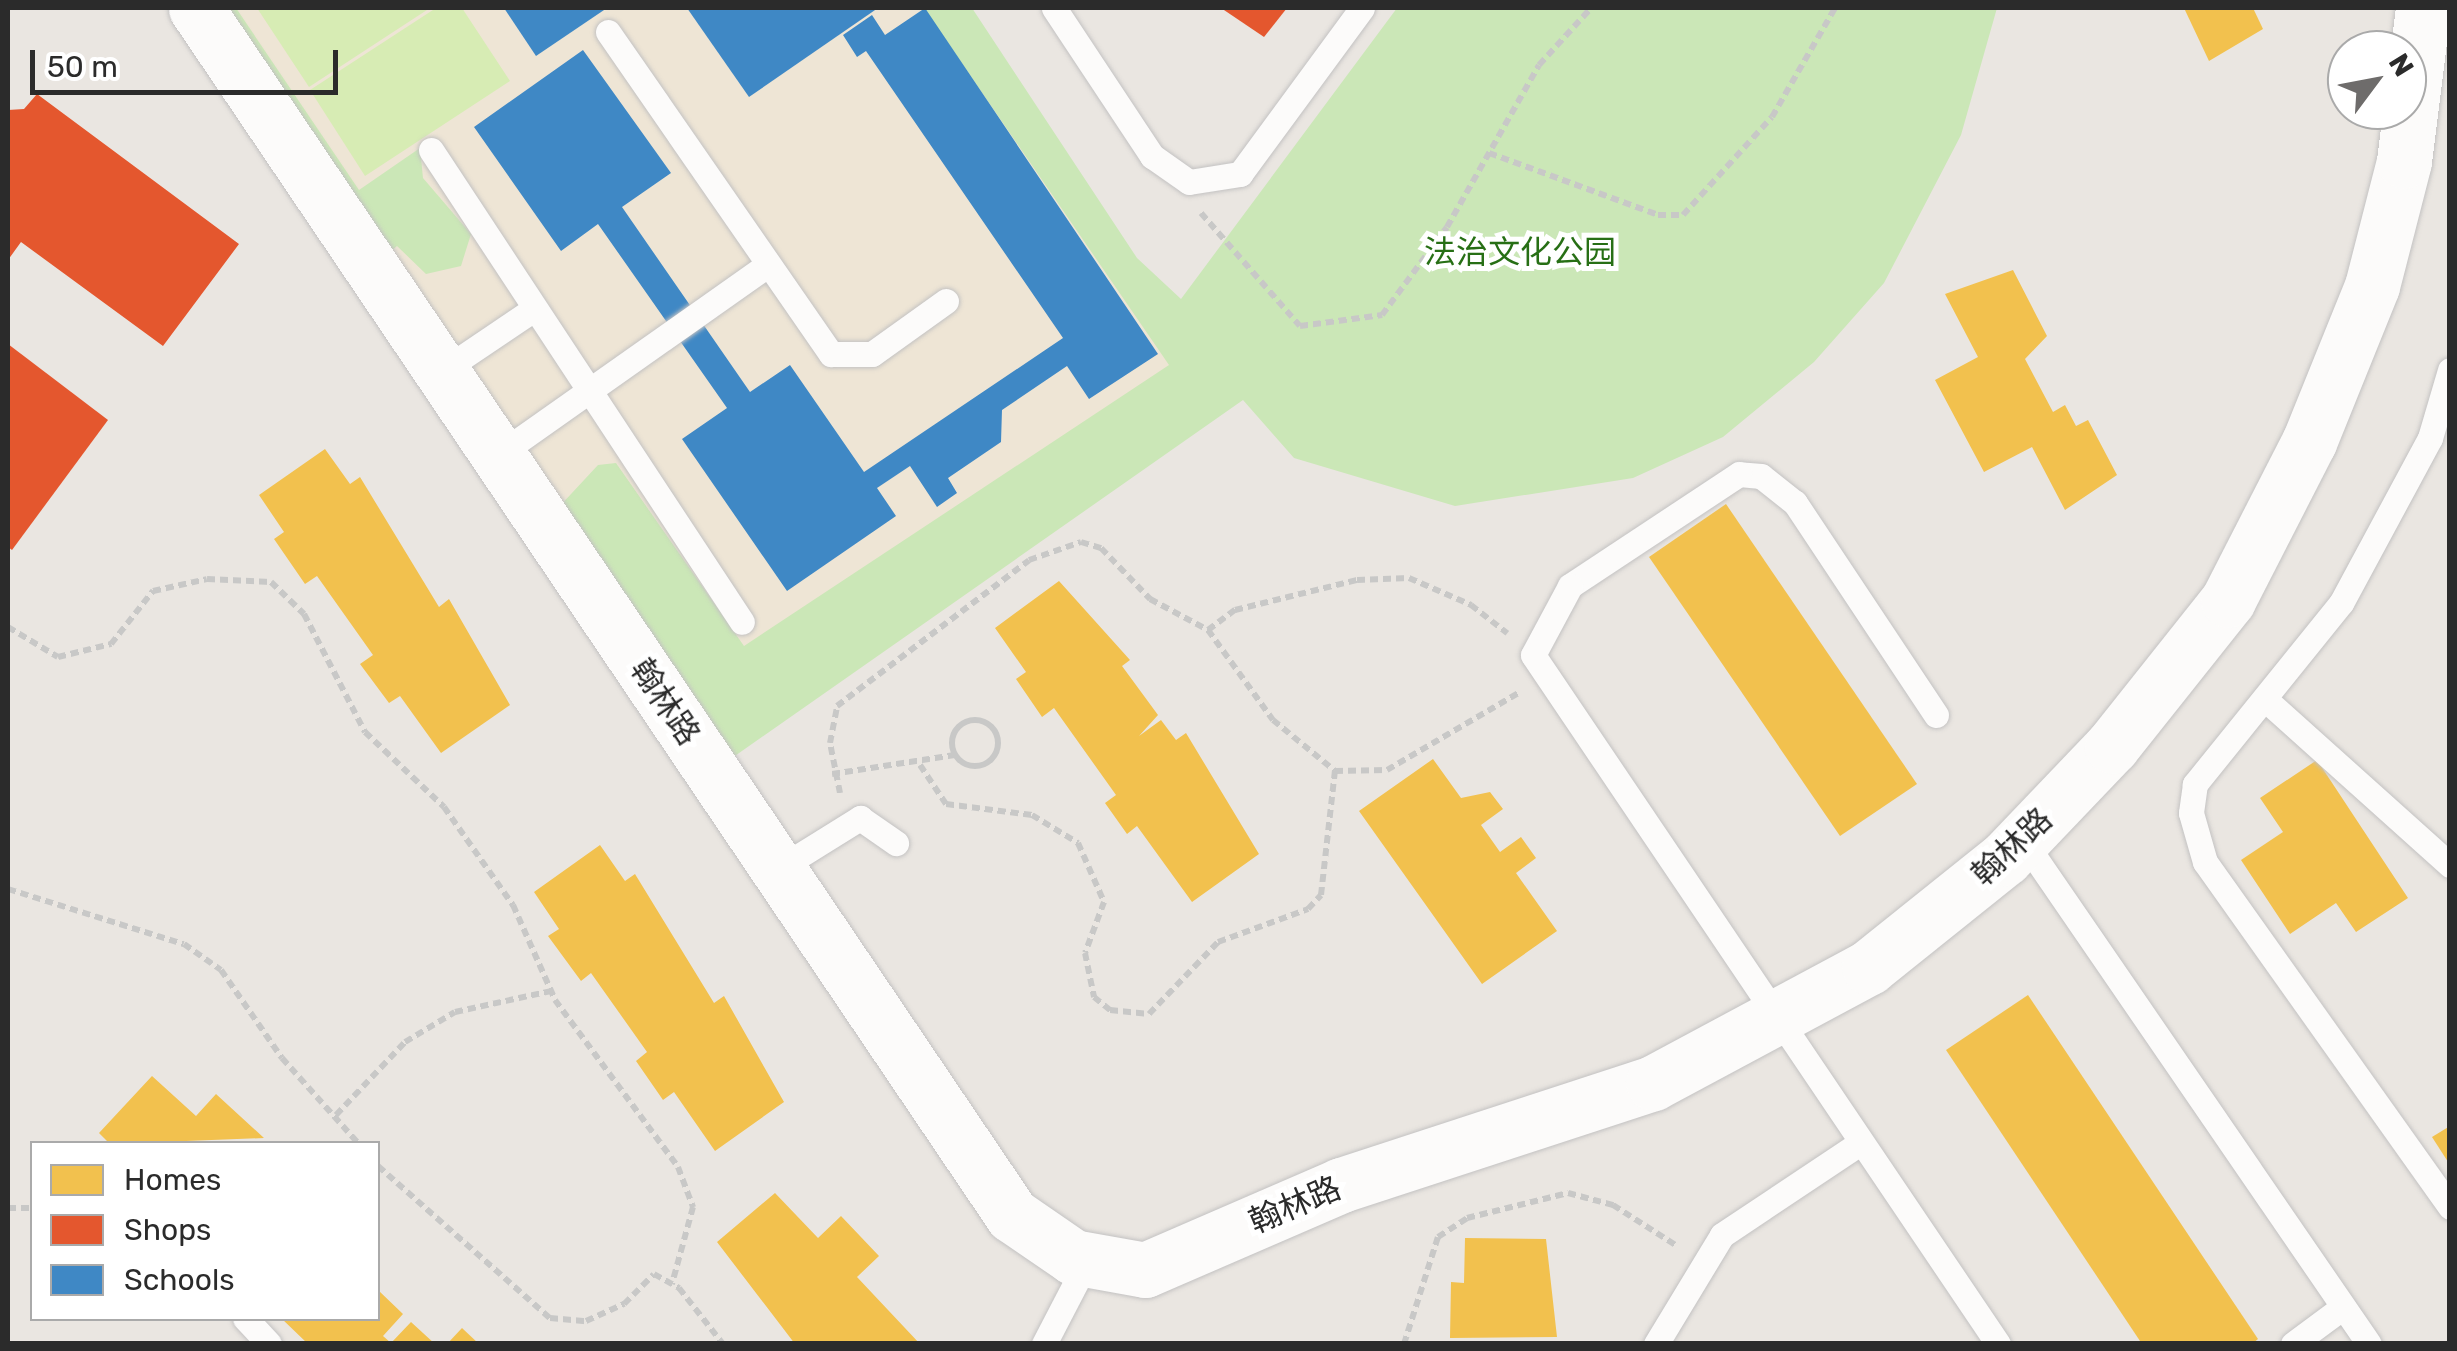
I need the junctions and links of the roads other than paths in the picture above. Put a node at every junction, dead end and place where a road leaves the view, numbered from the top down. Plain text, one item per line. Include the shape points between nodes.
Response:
1 (196, 8) edge
2 (1054, 8) edge
3 (1362, 8) edge
4 (2422, 8) edge
5 (608, 32) dead end
6 (430, 150) dead end
7 (765, 267) junction
8 (946, 301) dead end
9 (534, 308) junction
10 (2450, 370) edge
11 (442, 371) junction
12 (590, 392) junction
13 (498, 455) junction
14 (742, 622) dead end
15 (2266, 700) junction
16 (1936, 716) dead end
17 (2024, 840) junction
18 (896, 842) dead end
19 (2450, 865) edge
20 (778, 869) junction
21 (1775, 1018) junction
22 (1860, 1143) junction
23 (2450, 1207) edge
24 (1088, 1260) junction
25 (2343, 1307) junction
26 (248, 1321) edge
27 (269, 1344) edge
28 (1044, 1344) edge
29 (1656, 1344) edge
30 (1998, 1344) edge
31 (2293, 1344) edge
32 (2368, 1344) edge

1 - 11 main road, 翰林路
2 - 3 lane via 1152,156 1189,182 1240,174
4 - 17 main road, 翰林路 via 2404,160 2372,286 2309,442 2228,600
5 - 7 lane
6 - 9 lane
7 - 8 lane via 811,336 850,358 872,354
7 - 12 lane
9 - 11 lane
9 - 12 lane
10 - 15 lane via 2430,438 2391,515 2341,604
11 - 13 main road, 翰林路
12 - 13 lane
12 - 14 lane
13 - 20 main road, 翰林路
15 - 19 lane
15 - 23 lane via 2194,784 2191,813 2205,862
16 - 21 lane via 1795,503 1761,476 1739,474 1570,586 1545,621 1534,669
17 - 21 main road, 翰林路 via 1869,967
17 - 25 lane
18 - 20 lane via 879,824 853,821
20 - 24 main road, 翰林路 via 1012,1215
21 - 22 lane
21 - 24 main road, 翰林路 via 1653,1083 1340,1185 1145,1270
22 - 29 lane via 1722,1235
22 - 30 lane
24 - 28 lane
25 - 31 lane
25 - 32 lane
26 - 27 lane

